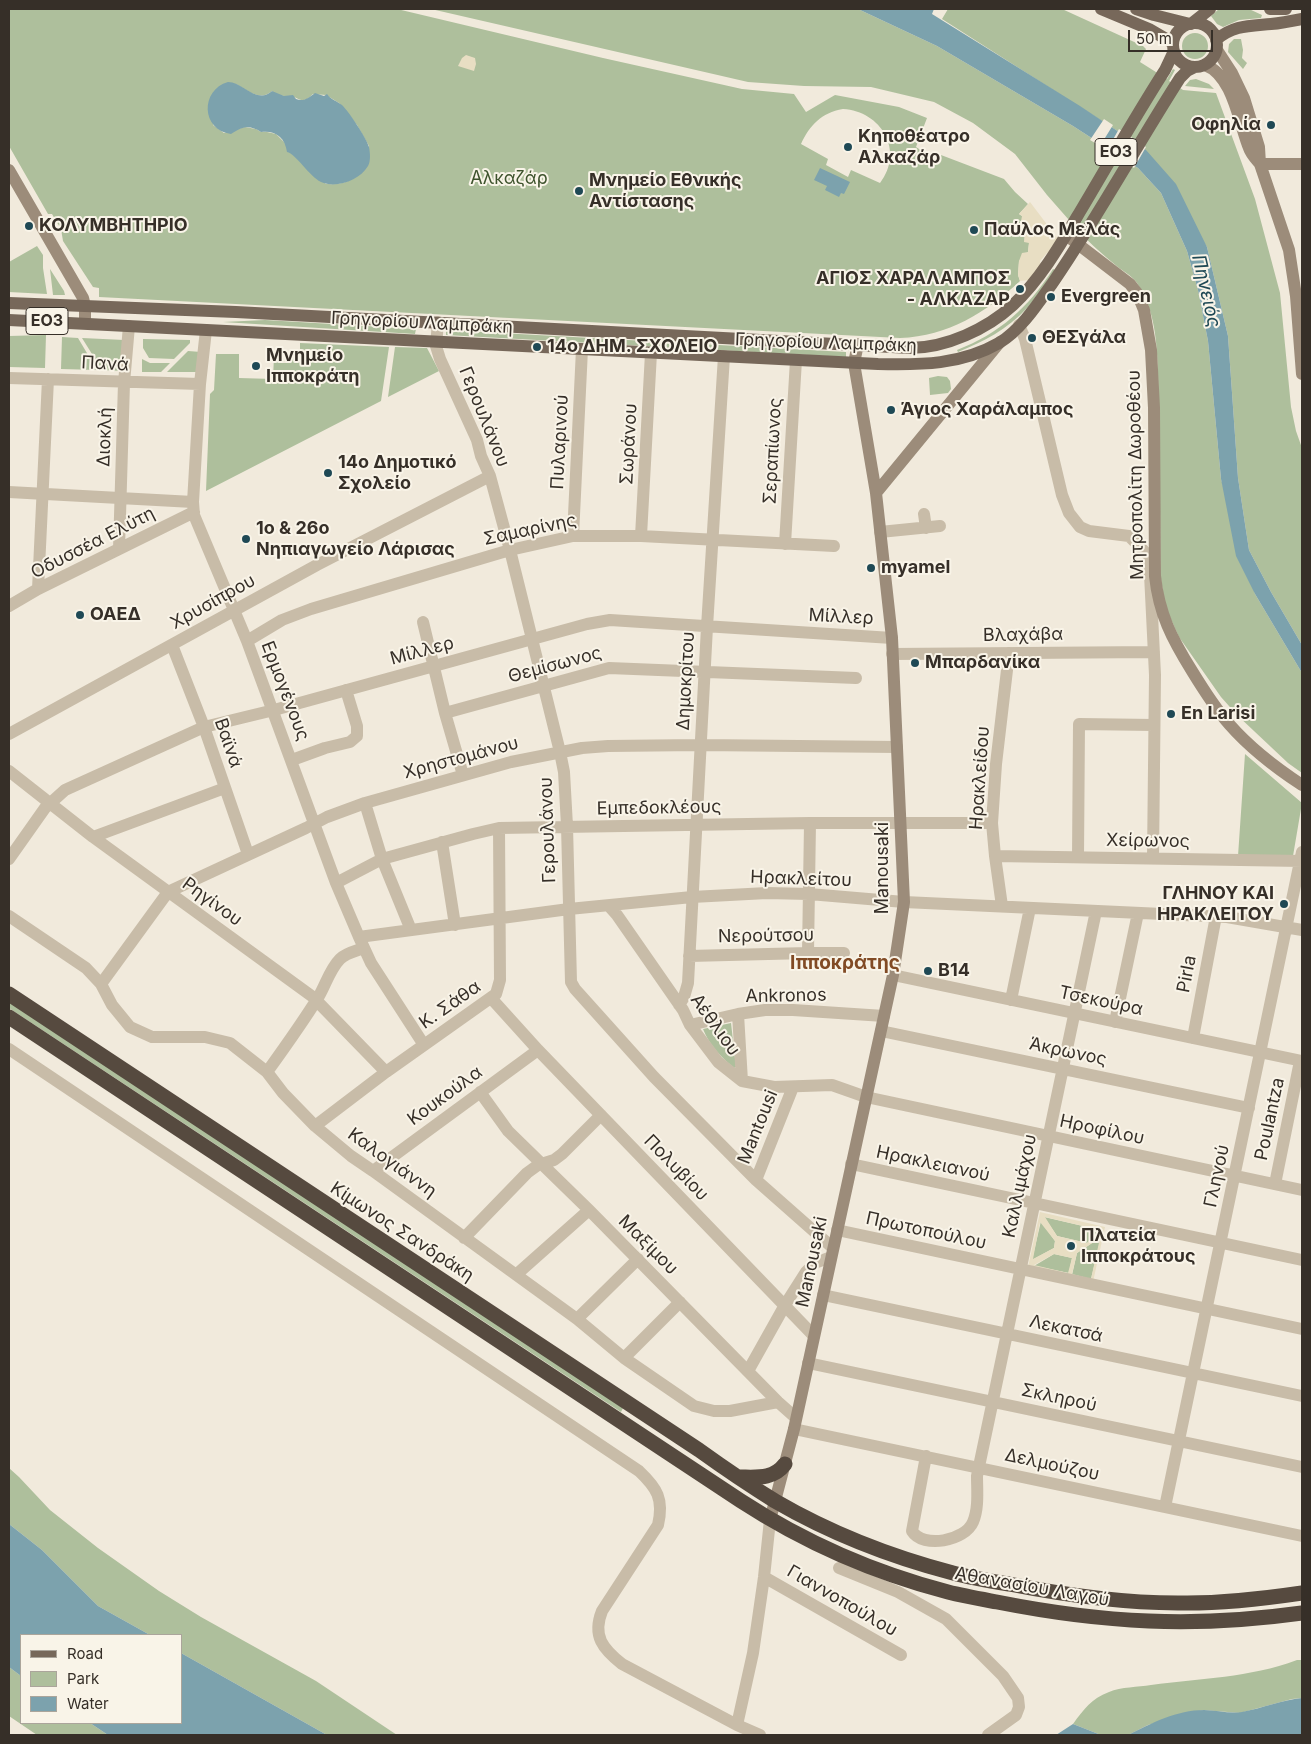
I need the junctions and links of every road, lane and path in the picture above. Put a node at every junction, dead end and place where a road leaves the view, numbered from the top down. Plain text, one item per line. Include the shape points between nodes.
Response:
1 (1101, 9) edge
2 (1136, 9) edge
3 (1210, 9) edge
4 (1270, 9) edge
5 (1286, 9) edge
6 (1302, 19) edge
7 (1190, 24) junction
8 (1216, 45) junction
9 (1174, 47) junction
10 (1200, 66) junction
11 (1260, 164) junction
12 (1302, 164) edge
13 (9, 170) edge
14 (1068, 232) junction
15 (1081, 240) junction
16 (1299, 295) edge
17 (84, 302) junction
18 (9, 303) edge
19 (130, 308) junction
20 (9, 320) edge
21 (438, 322) junction
22 (85, 323) junction
23 (1019, 325) junction
24 (129, 326) junction
25 (206, 330) junction
26 (436, 342) junction
27 (1000, 342) junction
28 (858, 344) junction
29 (582, 349) junction
30 (651, 353) junction
31 (724, 356) junction
32 (1302, 357) edge
33 (796, 360) junction
34 (854, 363) junction
35 (1302, 374) edge
36 (9, 378) edge
37 (48, 379) junction
38 (124, 383) junction
39 (200, 384) junction
40 (490, 476) junction
41 (9, 492) edge
42 (42, 493) junction
43 (876, 493) junction
44 (120, 499) junction
45 (194, 507) junction
46 (924, 514) dead end
47 (940, 526) dead end
48 (926, 528) junction
49 (880, 532) junction
50 (574, 536) junction
51 (642, 536) junction
52 (713, 540) junction
53 (785, 544) junction
54 (834, 546) dead end
55 (119, 549) junction
56 (510, 550) junction
57 (1151, 557) junction
58 (38, 589) junction
59 (9, 606) edge
60 (234, 610) junction
61 (423, 622) dead end
62 (707, 627) junction
63 (892, 638) junction
64 (248, 640) junction
65 (531, 640) junction
66 (172, 645) junction
67 (1154, 652) junction
68 (1009, 653) junction
69 (892, 654) junction
70 (433, 666) junction
71 (704, 672) junction
72 (856, 678) dead end
73 (543, 686) junction
74 (346, 690) junction
75 (274, 710) junction
76 (445, 713) junction
77 (1154, 725) junction
78 (204, 727) junction
79 (9, 734) edge
80 (700, 745) junction
81 (897, 747) junction
82 (560, 752) junction
83 (292, 760) junction
84 (9, 771) edge
85 (463, 775) junction
86 (1302, 785) edge
87 (225, 788) junction
88 (365, 803) junction
89 (49, 804) junction
90 (810, 822) junction
91 (901, 822) junction
92 (992, 822) junction
93 (314, 824) junction
94 (697, 825) junction
95 (567, 826) junction
96 (499, 828) junction
97 (93, 837) junction
98 (442, 842) junction
99 (248, 854) junction
100 (995, 856) junction
101 (1078, 857) junction
102 (1153, 858) junction
103 (1302, 858) edge
104 (9, 859) edge
105 (382, 859) junction
106 (336, 883) junction
107 (168, 892) junction
108 (809, 894) junction
109 (692, 897) junction
110 (904, 902) junction
111 (609, 906) junction
112 (1002, 906) junction
113 (1030, 908) junction
114 (569, 909) junction
115 (1096, 911) junction
116 (1138, 913) junction
117 (9, 916) edge
118 (1216, 916) junction
119 (500, 918) junction
120 (455, 925) junction
121 (1286, 928) junction
122 (410, 930) junction
123 (1302, 930) edge
124 (361, 942) junction
125 (808, 952) junction
126 (844, 953) dead end
127 (689, 956) junction
128 (893, 975) junction
129 (101, 984) junction
130 (9, 994) edge
131 (491, 998) junction
132 (316, 1000) junction
133 (1011, 1000) junction
134 (679, 1005) junction
135 (1074, 1013) junction
136 (738, 1014) junction
137 (884, 1016) junction
138 (9, 1017) edge
139 (1115, 1022) junction
140 (690, 1025) junction
141 (881, 1030) junction
142 (1193, 1038) junction
143 (424, 1045) junction
144 (9, 1049) edge
145 (538, 1050) junction
146 (1260, 1052) junction
147 (1301, 1061) edge
148 (1062, 1069) junction
149 (267, 1072) junction
150 (386, 1072) junction
151 (742, 1080) junction
152 (793, 1087) junction
153 (480, 1092) junction
154 (866, 1098) junction
155 (1249, 1108) junction
156 (600, 1115) junction
157 (314, 1126) junction
158 (1048, 1136) junction
159 (541, 1164) junction
160 (851, 1164) junction
161 (373, 1171) junction
162 (1235, 1175) junction
163 (756, 1180) junction
164 (1275, 1184) junction
165 (1302, 1190) edge
166 (1034, 1203) junction
167 (589, 1210) junction
168 (837, 1230) junction
169 (464, 1238) junction
170 (1220, 1242) junction
171 (832, 1253) junction
172 (638, 1259) junction
173 (1302, 1260) edge
174 (1021, 1269) junction
175 (517, 1274) junction
176 (823, 1295) junction
177 (680, 1302) junction
178 (785, 1305) junction
179 (1207, 1308) junction
180 (577, 1319) junction
181 (1302, 1328) edge
182 (1007, 1334) junction
183 (814, 1336) junction
184 (624, 1358) junction
185 (808, 1363) junction
186 (748, 1371) junction
187 (1193, 1373) junction
188 (1302, 1396) edge
189 (778, 1402) junction
190 (993, 1402) junction
191 (795, 1423) junction
192 (1179, 1441) junction
193 (926, 1456) junction
194 (785, 1464) junction
195 (1302, 1467) edge
196 (979, 1468) junction
197 (738, 1478) junction
198 (775, 1501) junction
199 (1165, 1507) junction
200 (770, 1520) junction
201 (1302, 1536) edge
202 (839, 1568) dead end
203 (764, 1576) junction
204 (1302, 1593) edge
205 (1302, 1613) edge
206 (901, 1655) dead end
207 (737, 1725) junction
208 (760, 1735) edge
209 (988, 1735) edge

1 - 9 main road via 1148,29
2 - 7 main road
3 - 7 main road, ΕΟ3
4 - 5 main road
6 - 8 main road, ΕΟ3 via 1241,26 1228,31
7 - 8 main road via 1207,27
7 - 9 main road, ΕΟ3 via 1179,30
8 - 10 main road, ΕΟ3 via 1212,59
8 - 11 street via 1241,92 1259,147
9 - 10 main road via 1182,63
9 - 14 main road, Γρηγορίου Λαμπράκη / ΕΟ3 via 1163,74
10 - 11 street via 1214,70 1227,86 1248,148
10 - 15 main road, Γρηγορίου Λαμπράκη / ΕΟ3 via 1184,74 1177,82
11 - 12 street
11 - 16 street via 1289,250
13 - 17 street
14 - 15 street, Μητροπολίτη Δωροθέου
14 - 28 main road, Γρηγορίου Λαμπράκη / ΕΟ3 via 1020,298 979,328 951,341 923,348
15 - 23 main road, Γρηγορίου Λαμπράκη / ΕΟ3
15 - 57 street, Μητροπολίτη Δωροθέου via 1130,284 1144,310 1151,350 1154,408
16 - 32 street
17 - 18 main road, Γρηγορίου Λαμπράκη / ΕΟ3
17 - 19 main road, Γρηγορίου Λαμπράκη / ΕΟ3
17 - 22 street
19 - 21 main road, Γρηγορίου Λαμπράκη / ΕΟ3
19 - 24 main road
20 - 22 main road, Γρηγορίου Λαμπράκη / ΕΟ3
21 - 26 street, Γερουλάνου
21 - 28 main road, Γρηγορίου Λαμπράκη / ΕΟ3
22 - 24 main road, Γρηγορίου Λαμπράκη / ΕΟ3
23 - 27 main road, Γρηγορίου Λαμπράκη / ΕΟ3
23 - 57 street via 1069,513 1084,530 1126,535
24 - 25 main road, Γρηγορίου Λαμπράκη / ΕΟ3
24 - 38 street, Διοκλή
25 - 26 main road, Γρηγορίου Λαμπράκη / ΕΟ3
25 - 39 street, Ερμογένους
26 - 29 main road, Γρηγορίου Λαμπράκη / ΕΟ3
26 - 40 street, Γερουλάνου via 440,359 478,440
27 - 34 main road, Γρηγορίου Λαμπράκη / ΕΟ3 via 967,357 936,364
27 - 43 street
28 - 34 street, Manousaki
29 - 30 main road, Γρηγορίου Λαμπράκη / ΕΟ3
29 - 50 street, Πυλαρινού
30 - 31 main road, Γρηγορίου Λαμπράκη / ΕΟ3
30 - 51 street, Σωράνου
31 - 33 main road, Γρηγορίου Λαμπράκη / ΕΟ3
31 - 52 street, Δημοκρίτου
32 - 35 street
33 - 34 main road, Γρηγορίου Λαμπράκη / ΕΟ3
33 - 53 street, Σεραπίωνος
34 - 43 street, Manousaki
36 - 37 street, Πανά
37 - 38 street, Πανά
37 - 42 street
38 - 39 street, Πανά
38 - 44 street, Διοκλή
39 - 45 street, Ερμογένους
40 - 56 street, Γερουλάνου
40 - 60 street, Χρυσίπpου
41 - 42 street
42 - 44 street
42 - 58 street
43 - 49 street, Manousaki
44 - 45 street
44 - 55 street, Διοκλή
45 - 55 street, Οδυσσέα Ελύτη
45 - 60 street, Ερμογένους
46 - 48 street
47 - 48 street
48 - 49 street
49 - 63 street, Manousaki
50 - 51 street, Σαμαρίνης
50 - 56 street, Σαμαρίνης
51 - 52 street, Σαμαρίνης
52 - 53 street, Σαμαρίνης
52 - 62 street, Δημοκρίτου
53 - 54 street, Σαμαρίνης
55 - 58 street, Οδυσσέα Ελύτη
56 - 64 street, Σαμαρίνης via 304,611
56 - 65 street, Γερουλάνου
57 - 67 street, Μητροπολίτη Δωροθέου
57 - 86 street, Μητροπολίτη Δωροθέου via 1167,628 1208,696 1238,734
58 - 59 street, Οδυσσέα Ελύτη
60 - 64 street, Ερμογένους
60 - 66 street, Χρυσίπpου
61 - 70 street
62 - 63 street, Μίλλερ
62 - 65 street, Μίλλερ via 610,620
62 - 71 street, Δημοκρίτου
63 - 69 street, Manousaki
64 - 75 street, Ερμογένους
65 - 70 street, Μίλλερ
65 - 73 street, Γερουλάνου
66 - 78 street, Βαϊνά
66 - 79 street, Χρυσίπpου
67 - 68 street, Βλαχάβα
67 - 77 street, Μητροπολίτη Δωροθέου
68 - 69 street, Βλαχάβα
68 - 92 street, Ηρακλείδου
69 - 81 street, Manousaki
70 - 74 street, Μίλλερ
70 - 76 street
71 - 72 street, Θεμίσωνος
71 - 73 street, Θεμίσωνος via 609,668
71 - 80 street, Δημοκρίτου
73 - 76 street, Θεμίσωνος
73 - 82 street, Γερουλάνου
74 - 75 street, Μίλλερ
74 - 83 street via 357,736 350,742
75 - 78 street, Μίλλερ
75 - 83 street, Ερμογένους
76 - 85 street
77 - 101 street via 1079,724
77 - 102 street, Μητροπολίτη Δωροθέου
78 - 87 street, Βαϊνά
78 - 89 street, Μίλλερ via 70,787
80 - 81 street, Χρηστομάνου
80 - 82 street, Χρηστομάνου via 608,746
80 - 94 street, Δημοκρίτου
81 - 91 street, Manousaki
82 - 85 street, Χρηστομάνου
82 - 95 street, Γερουλάνου
83 - 93 street, Ερμογένους
84 - 89 street, Ρηγίνου
85 - 88 street, Χρηστομάνου
87 - 97 street
87 - 99 street, Βαϊνά
88 - 93 street, Χρηστομάνου
88 - 105 street
89 - 97 street, Ρηγίνου
89 - 104 street, Μίλλερ
90 - 91 street, Εμπεδοκλέους
90 - 94 street, Εμπεδοκλέους
90 - 108 street
91 - 92 street, Εμπεδοκλέους
91 - 110 street, Manousaki
92 - 100 street, Ηρακλείδου
93 - 99 street, Χρηστομάνου
93 - 106 street, Ερμογένους
94 - 95 street, Εμπεδοκλέους
94 - 109 street, Δημοκρίτου
95 - 96 street, Εμπεδοκλέους
95 - 114 street, Γερουλάνου
96 - 98 street, Εμπεδοκλέους
96 - 119 street, Κ. Σάθα
97 - 107 street, Ρηγίνου
98 - 105 street, Εμπεδοκλέους
98 - 120 street
99 - 107 street, Χρηστομάνου
100 - 101 street, Χείρωνος
100 - 112 street, Ηρακλείδου
101 - 102 street, Χείρωνος
102 - 103 street, Χείρωνος
103 - 121 street, Γληνού
105 - 106 street, Εμπεδοκλέους
105 - 122 street
106 - 124 street, Ερμογένους
107 - 129 street, Χρηστομάνου
107 - 132 street, Ρηγίνου
108 - 109 street, Ηρακλείτου
108 - 110 street, Ηρακλείτου
108 - 125 street
109 - 111 street, Ηρακλείτου
109 - 127 street, Δημοκρίτου
110 - 112 street, Ηρακλείτου
110 - 128 street, Manousaki
111 - 114 street, Ηρακλείτου
111 - 134 street, Αέθλιου
112 - 113 street, Ηρακλείτου
113 - 115 street, Ηρακλείτου
113 - 133 street
114 - 119 street, Ηρακλείτου
114 - 163 street, Γερουλάνου via 570,975 575,989 654,1077
115 - 116 street, Ηρακλείτου
115 - 135 street, Καλλιμάχου
116 - 118 street, Ηρακλείτου
116 - 139 street
117 - 129 street, Καλογιάννη via 86,968
118 - 121 street, Ηρακλείτου
118 - 142 street, Pirla
119 - 120 street, Ηρακλείτου
119 - 131 street, Κ. Σάθα via 500,980 496,994
120 - 122 street, Ηρακλείτου
121 - 123 street, Ηρακλείτου
121 - 146 street, Γληνού
122 - 124 street, Ηρακλείτου
124 - 132 street, Ηρακλείτου via 339,959
124 - 143 street, Ερμογένους
125 - 126 street, Νερούτσου
125 - 127 street, Νερούτσου
127 - 134 street, Δημοκρίτου via 687,988
128 - 133 street, Τσεκούρα
128 - 137 street, Manousaki
129 - 149 street, Καλογιάννη via 130,1028 152,1037 194,1036 230,1043
130 - 197 highway, Κίμωνος Σανδράκη
131 - 143 street, Κ. Σάθα
131 - 145 street, Πολυβίου
132 - 149 street, Ηρακλείτου
132 - 150 street, Ρηγίνου
133 - 135 street, Τσεκούρα
134 - 140 street, Αέθλιου
135 - 139 street, Τσεκούρα
135 - 148 street, Καλλιμάχου
136 - 137 street, Ankronos via 793,1010
136 - 140 street, Ankronos
136 - 151 street
137 - 141 street, Manousaki
138 - 200 highway, Κίμωνος Σανδράκη
139 - 142 street, Τσεκούρα
140 - 151 street, Αέθλιου via 722,1066
141 - 148 street, Άκρωνος
141 - 154 street, Manousaki
142 - 146 street, Τσεκούρα
143 - 150 street, Κ. Σάθα
144 - 207 street via 639,1471 655,1488 661,1509 658,1525 602,1611 598,1622 600,1639 608,1652 622,1664
145 - 153 street, Κουκούλα
145 - 156 street, Πολυβίου
146 - 147 street, Τσεκούρα
146 - 155 street, Γληνού
147 - 164 street, Poulantza
148 - 155 street, Άκρωνος
148 - 158 street, Καλλιμάχου
149 - 157 street, Καλογιάννη
150 - 157 street, Κ. Σάθα
151 - 152 street, Αέθλιου
152 - 154 street, Αέθλιου via 832,1085
152 - 163 street, Mantousi
153 - 159 street, Μαξίμου via 508,1131
153 - 161 street, Κουκούλα
154 - 158 street, Ηροφίλου
154 - 160 street, Manousaki
155 - 162 street, Γληνού
156 - 159 street via 566,1152
156 - 178 street, Πολυβίου
157 - 161 street, Καλογιάννη
158 - 162 street, Ηροφίλου
158 - 166 street, Καλλιμάχου
159 - 167 street, Μαξίμου
159 - 169 street via 527,1173
160 - 166 street, Ηρακλειανού
160 - 168 street, Manousaki
161 - 169 street, Καλογιάννη
162 - 164 street, Ηροφίλου
162 - 170 street, Γληνού
163 - 171 street, Γερουλάνου
164 - 165 street, Ηροφίλου
166 - 170 street, Ηρακλειανού
166 - 174 street, Καλλιμάχου
167 - 172 street, Μαξίμου
167 - 175 street
168 - 171 street, Manousaki
168 - 174 street, Πρωτοπούλου
169 - 175 street, Καλογιάννη
170 - 173 street, Ηρακλειανού
170 - 179 street, Γληνού
171 - 176 street, Manousaki
171 - 178 street via 810,1267
172 - 177 street, Μαξίμου
172 - 180 street
174 - 179 street, Πρωτοπούλου
174 - 182 street, Καλλιμάχου
175 - 180 street, Καλογιάννη
176 - 182 street, Λεκατσά
176 - 183 street, Manousaki
177 - 184 street
177 - 186 street, Μαξίμου
178 - 183 street, Πολυβίου
178 - 186 street
179 - 181 street, Πρωτοπούλου
179 - 187 street, Γληνού
180 - 184 street, Καλογιάννη
182 - 187 street, Λεκατσά
182 - 190 street, Καλλιμάχου
183 - 185 street, Manousaki
184 - 189 street, Καλογιάννη via 694,1406 714,1411
185 - 190 street, Σκληρού
185 - 191 street, Manousaki
186 - 189 street, Μαξίμου
187 - 188 street, Λεκατσά
187 - 192 street, Γληνού
189 - 191 street, Μαξίμου
190 - 192 street, Σκληρού
190 - 196 street, Καλλιμάχου
191 - 193 street, Δελμούζου
191 - 194 street, Manousaki
192 - 195 street, Σκληρού
192 - 199 street, Γληνού
193 - 196 street, Δελμούζου
193 - 196 street, Καλλιμάχου via 912,1531 928,1540 954,1538 963,1534 973,1522
194 - 197 highway via 775,1474 766,1477
194 - 198 street, Manousaki
196 - 199 street, Δελμούζου
197 - 198 highway, Κίμωνος Σανδράκη
198 - 200 street, Manousaki
198 - 204 highway, Αθανασίου Λαγού via 860,1542 910,1560 954,1574 1039,1590 1107,1600 1179,1604
199 - 201 street, Δελμούζου
200 - 203 street
200 - 205 highway, Αθανασίου Λαγού via 801,1537 905,1579 949,1592 1036,1610 1106,1619 1179,1623
202 - 209 street via 898,1592 946,1619 1003,1676 1018,1698 1019,1707 1016,1715
203 - 206 street, Γιαννοπούλου
203 - 207 street via 753,1653
207 - 208 street

